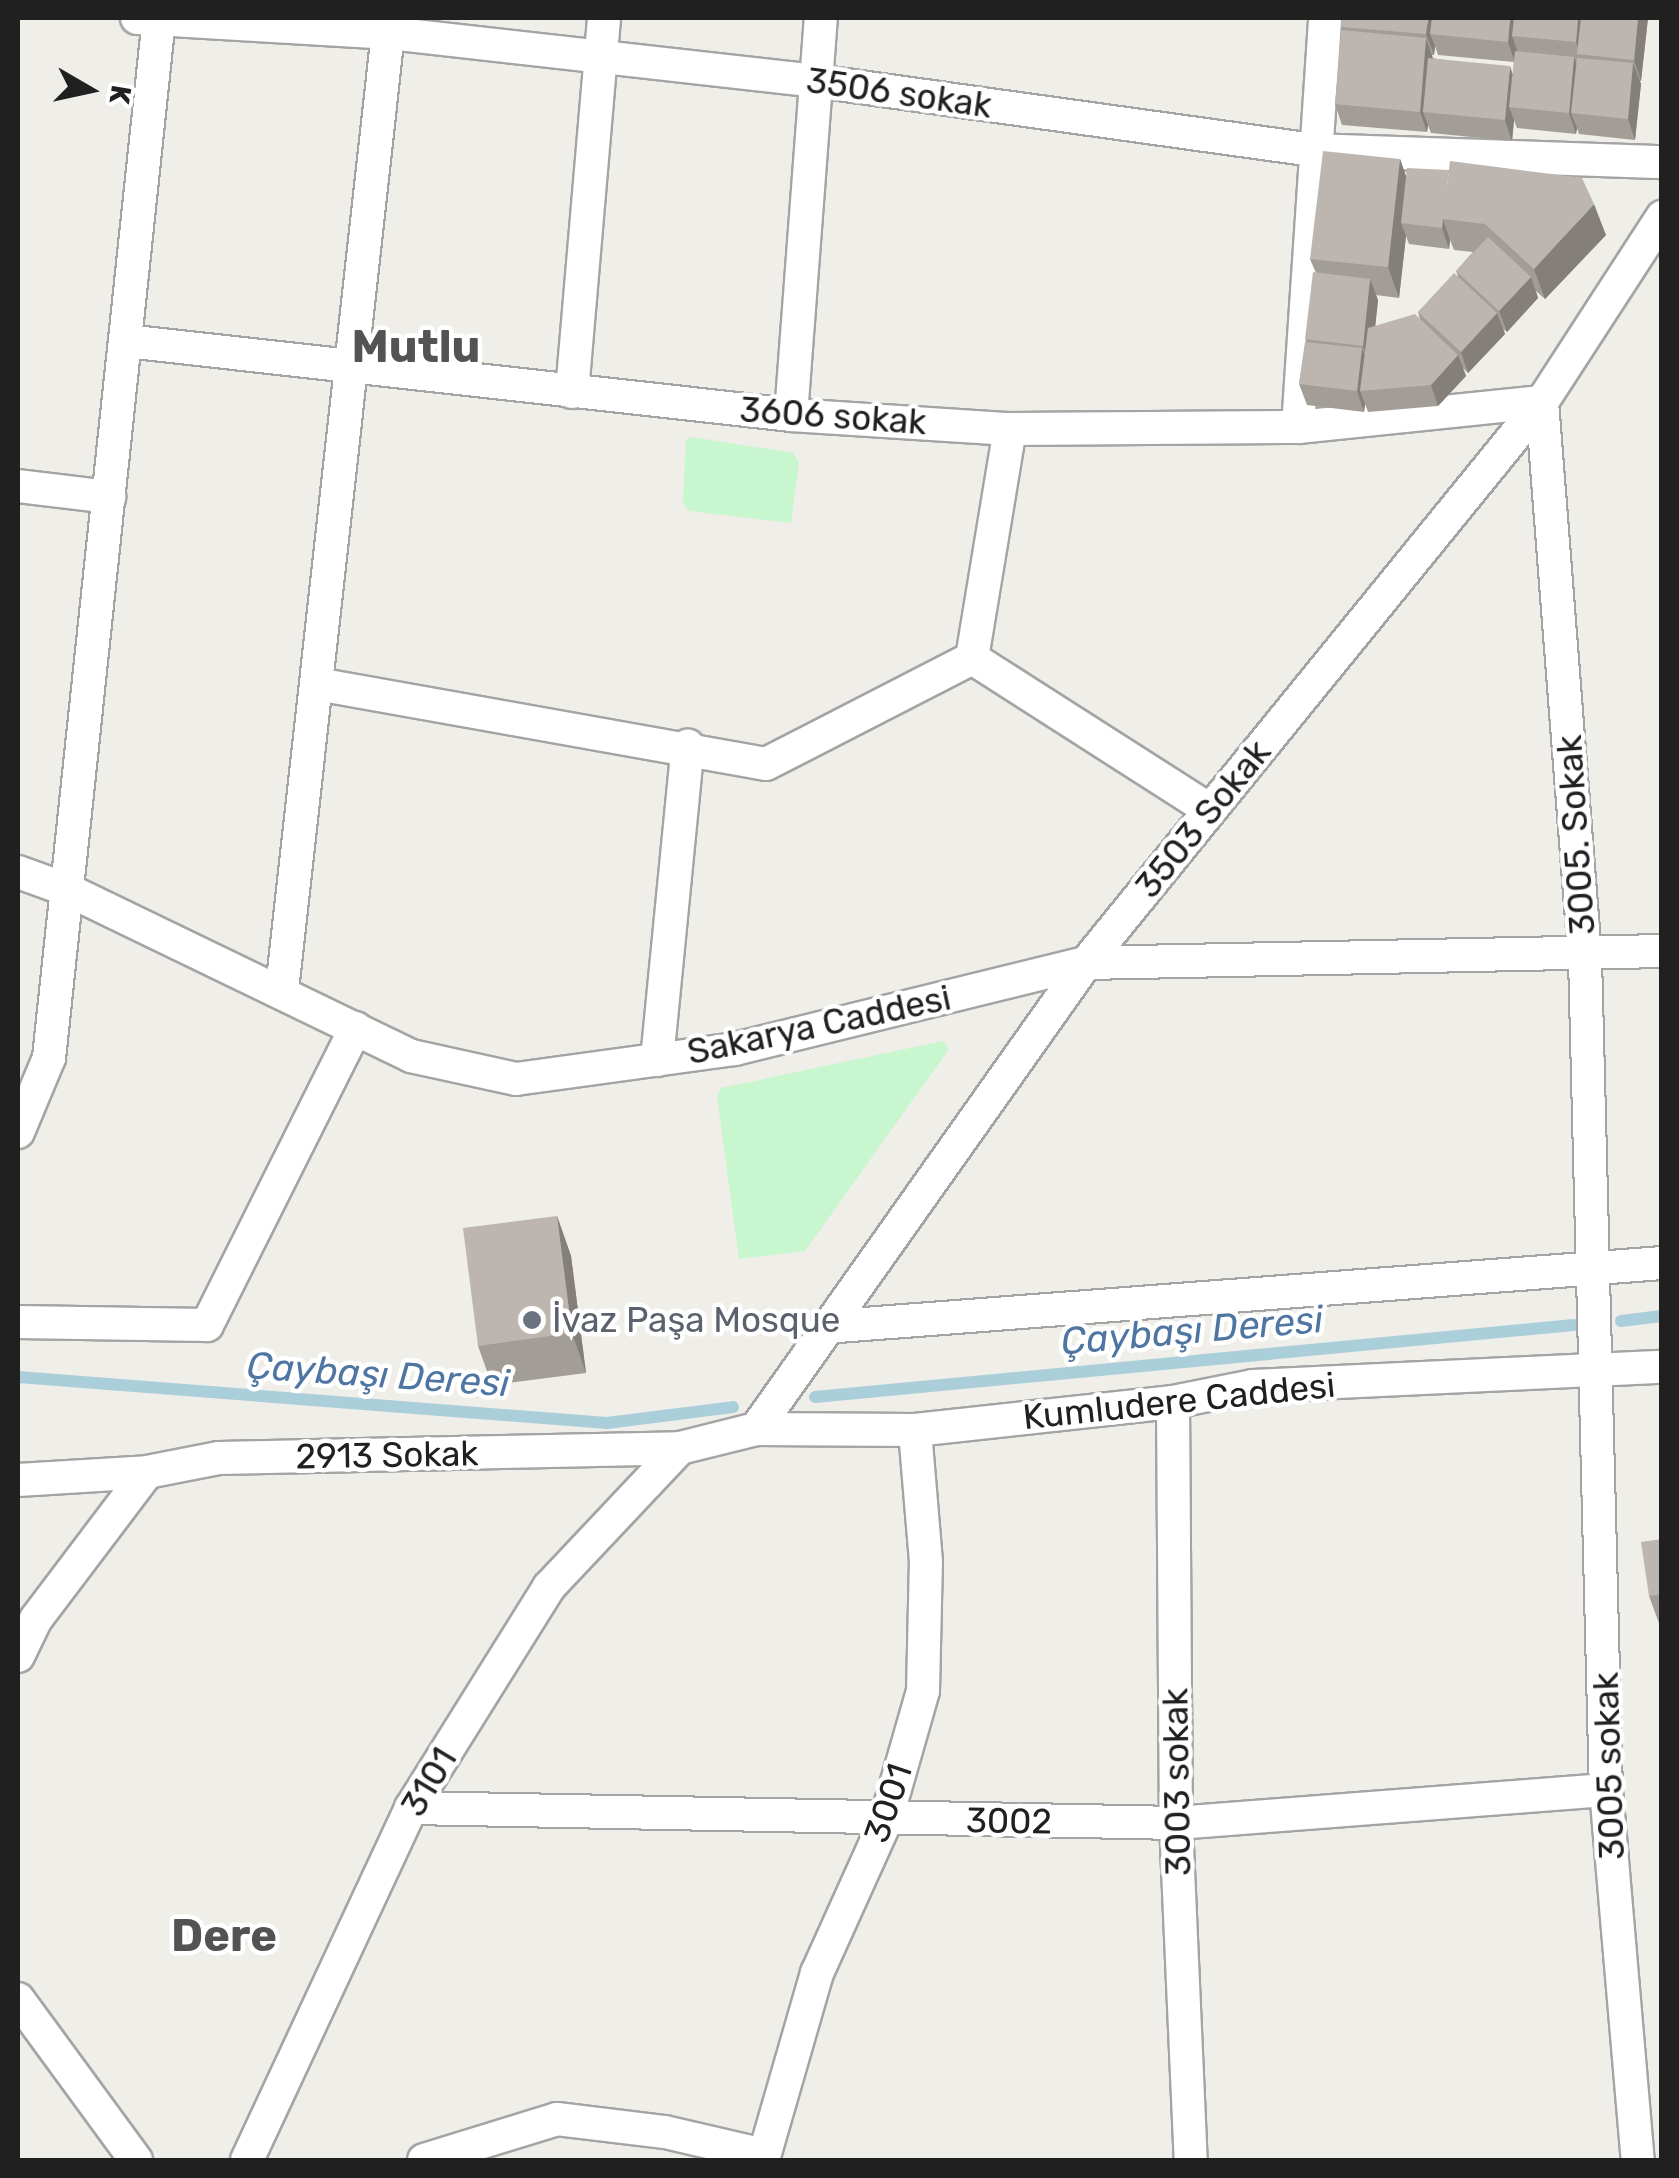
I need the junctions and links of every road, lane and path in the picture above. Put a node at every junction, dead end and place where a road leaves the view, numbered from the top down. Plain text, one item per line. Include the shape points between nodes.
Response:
1 (604, 18) edge
2 (821, 18) edge
3 (1325, 18) edge
4 (151, 19) edge
5 (388, 33) junction
6 (601, 57) junction
7 (817, 81) junction
8 (1313, 150) junction
9 (1662, 162) edge
10 (1662, 217) edge
11 (126, 341) junction
12 (353, 368) junction
13 (572, 392) junction
14 (1542, 402) junction
15 (791, 415) junction
16 (1298, 427) junction
17 (1010, 429) junction
18 (18, 486) edge
19 (109, 497) junction
20 (972, 658) junction
21 (318, 684) junction
22 (688, 746) junction
23 (1210, 810) junction
24 (18, 872) edge
25 (68, 890) junction
26 (1662, 951) edge
27 (1585, 957) junction
28 (1086, 964) junction
29 (282, 990) junction
30 (356, 1028) junction
31 (657, 1060) junction
32 (18, 1132) edge
33 (1662, 1263) edge
34 (1595, 1268) junction
35 (18, 1322) edge
36 (825, 1327) junction
37 (1662, 1367) edge
38 (1600, 1371) junction
39 (1173, 1402) junction
40 (756, 1429) junction
41 (915, 1430) junction
42 (680, 1448) junction
43 (147, 1472) junction
44 (18, 1480) edge
45 (18, 1656) edge
46 (1606, 1790) junction
47 (411, 1808) junction
48 (886, 1820) junction
49 (1176, 1823) junction
50 (18, 1999) edge
51 (763, 2158) edge
52 (136, 2160) edge
53 (247, 2160) edge
54 (424, 2160) edge
55 (1191, 2160) edge
56 (1638, 2160) edge

1 - 6 street
2 - 7 street
3 - 8 street
4 - 5 street, 3506 sokak
4 - 11 street
5 - 6 street, 3506 sokak
5 - 12 street
6 - 7 street, 3506 sokak
6 - 13 street
7 - 8 street, 3506 sokak
7 - 15 street
8 - 9 street, 3506 sokak
8 - 16 street
10 - 14 street, 3503 Sokak
11 - 12 street, 3606 sokak
11 - 19 street
12 - 13 street, 3606 sokak
12 - 21 street
13 - 15 street, 3606 sokak
14 - 16 street, 3606 sokak
14 - 23 street, 3503 Sokak
14 - 27 street, 3005. Sokak
15 - 17 street, 3606 sokak
16 - 17 street, 3606 sokak
17 - 20 street
18 - 19 street
19 - 25 street
20 - 22 street via 766,764
20 - 23 street
21 - 22 street
21 - 29 street
22 - 31 street
23 - 28 street, 3503 Sokak
24 - 25 street, Sakarya Caddesi
25 - 29 street, Sakarya Caddesi
25 - 32 street via 50,1058
26 - 27 street, Sakarya Caddesi
27 - 28 street, Sakarya Caddesi
27 - 34 street, 3005. Sokak
28 - 31 street, Sakarya Caddesi via 735,1050
28 - 36 street, 3503 Sokak
29 - 30 street, Sakarya Caddesi
30 - 31 street, Sakarya Caddesi via 410,1056 516,1078
30 - 35 street via 208,1324
33 - 34 street
34 - 36 street
34 - 38 street
36 - 40 street, 3503 Sokak
37 - 38 street, Kumludere Caddesi
38 - 39 street, Kumludere Caddesi via 1253,1386
38 - 46 street, 3005 sokak
39 - 41 street, Kumludere Caddesi
39 - 49 street, 3003 sokak
40 - 41 street, Kumludere Caddesi
40 - 42 street, 2913 Sokak
41 - 48 street, 3001 via 926,1562 924,1691
42 - 43 street, 2913 Sokak via 219,1458
42 - 47 street, 3101 via 548,1587
43 - 44 street, 2913 Sokak
43 - 45 street via 36,1619
46 - 49 street, 3002
46 - 56 street, 3005 sokak
47 - 48 street, 3002
47 - 53 street, 3101
48 - 49 street, 3002
48 - 51 street, 3001 via 817,1973
49 - 55 street, 3003 sokak
50 - 52 street
51 - 54 street via 665,2132 557,2120

